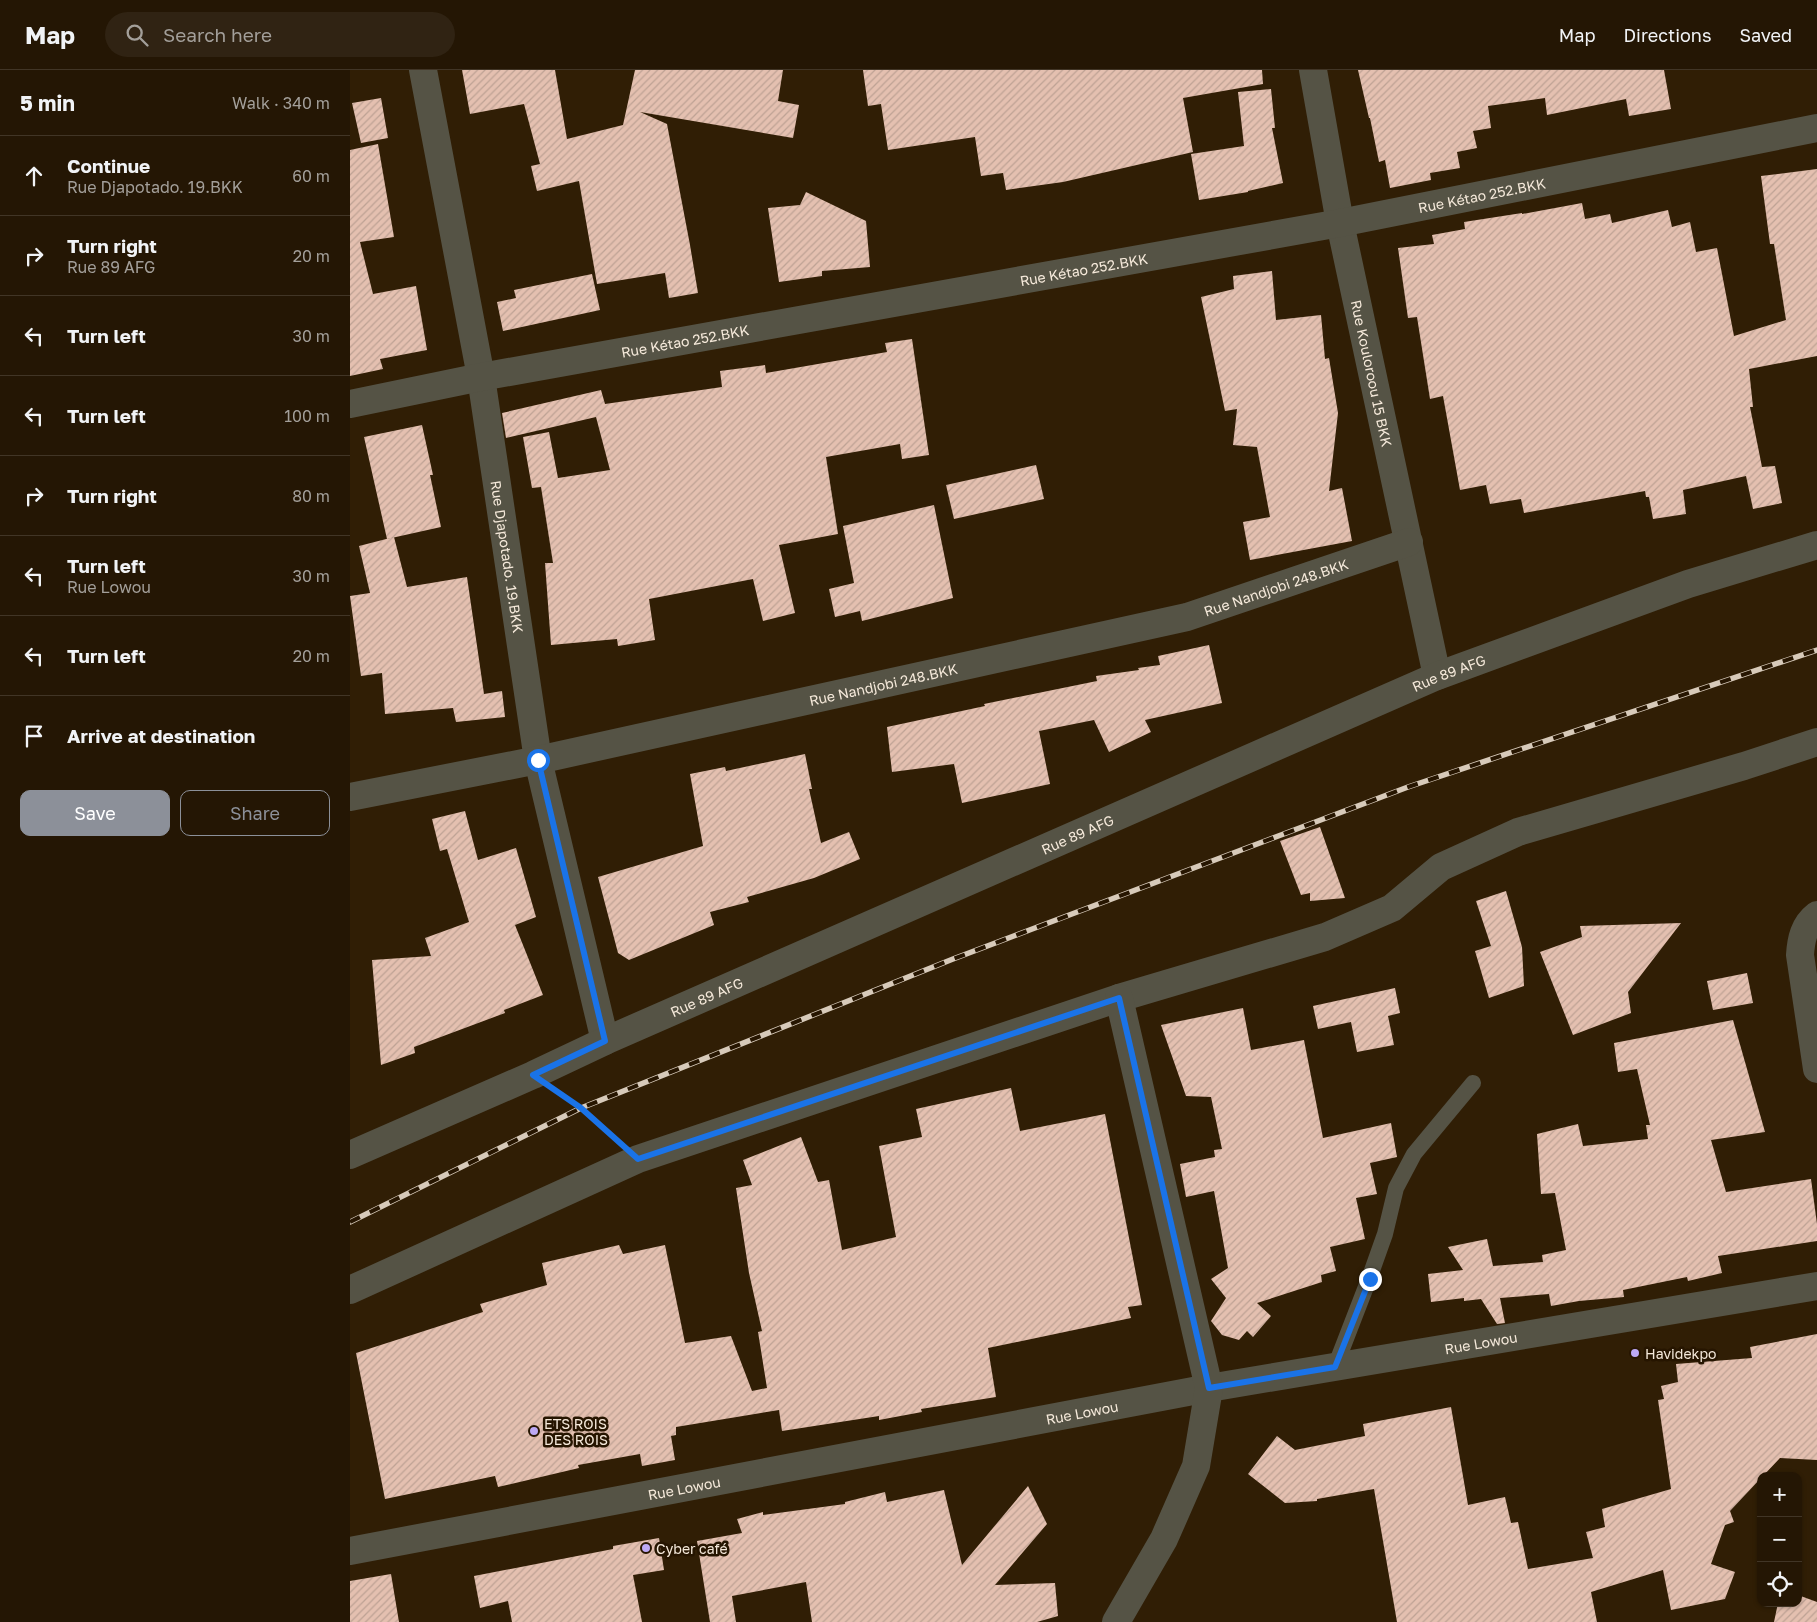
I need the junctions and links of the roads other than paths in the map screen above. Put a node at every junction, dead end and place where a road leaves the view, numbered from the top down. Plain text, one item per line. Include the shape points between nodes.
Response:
1 (423, 70) edge
2 (1313, 70) edge
3 (1817, 128) edge
4 (1340, 223) junction
5 (481, 377) junction
6 (350, 404) edge
7 (1409, 542) junction
8 (1817, 545) edge
9 (1437, 676) junction
10 (1817, 742) edge
11 (538, 760) junction
12 (350, 798) edge
13 (1817, 915) edge
14 (1119, 998) junction
15 (605, 1041) junction
16 (1817, 1069) edge
17 (1473, 1083) dead end
18 (350, 1155) edge
19 (1817, 1286) edge
20 (350, 1290) edge
21 (1335, 1367) junction
22 (1209, 1388) junction
23 (350, 1551) edge
24 (1116, 1622) edge

1 - 5 street, Rue Djapotado. 19.BKK
2 - 4 street, Rue Kouloroou 15 BKK
3 - 4 street, Rue Kétao 252.BKK
4 - 5 street, Rue Kétao 252.BKK
4 - 7 street, Rue Kouloroou 15 BKK
5 - 6 street, Rue Kétao 252.BKK
5 - 11 street, Rue Djapotado. 19.BKK
7 - 9 street, Rue Kouloroou 15 BKK
7 - 11 street, Rue Nandjobi 248.BKK via 1186,617
8 - 9 street, Rue 89 AFG via 1688,584
9 - 15 street, Rue 89 AFG
10 - 14 street via 1518,832 1441,868 1392,908 1325,937
11 - 12 street, Rue Nandjobi 248.BKK
11 - 15 street, Rue Djapotado. 19.BKK
13 - 16 street via 1806,928 1800,955
14 - 20 street via 638,1159
14 - 22 street
15 - 18 street, Rue 89 AFG
17 - 21 lane via 1414,1154 1396,1188 1370,1279
19 - 21 street, Rue Lowou
21 - 22 street, Rue Lowou
22 - 23 street, Rue Lowou
22 - 24 street via 1196,1466 1164,1539

